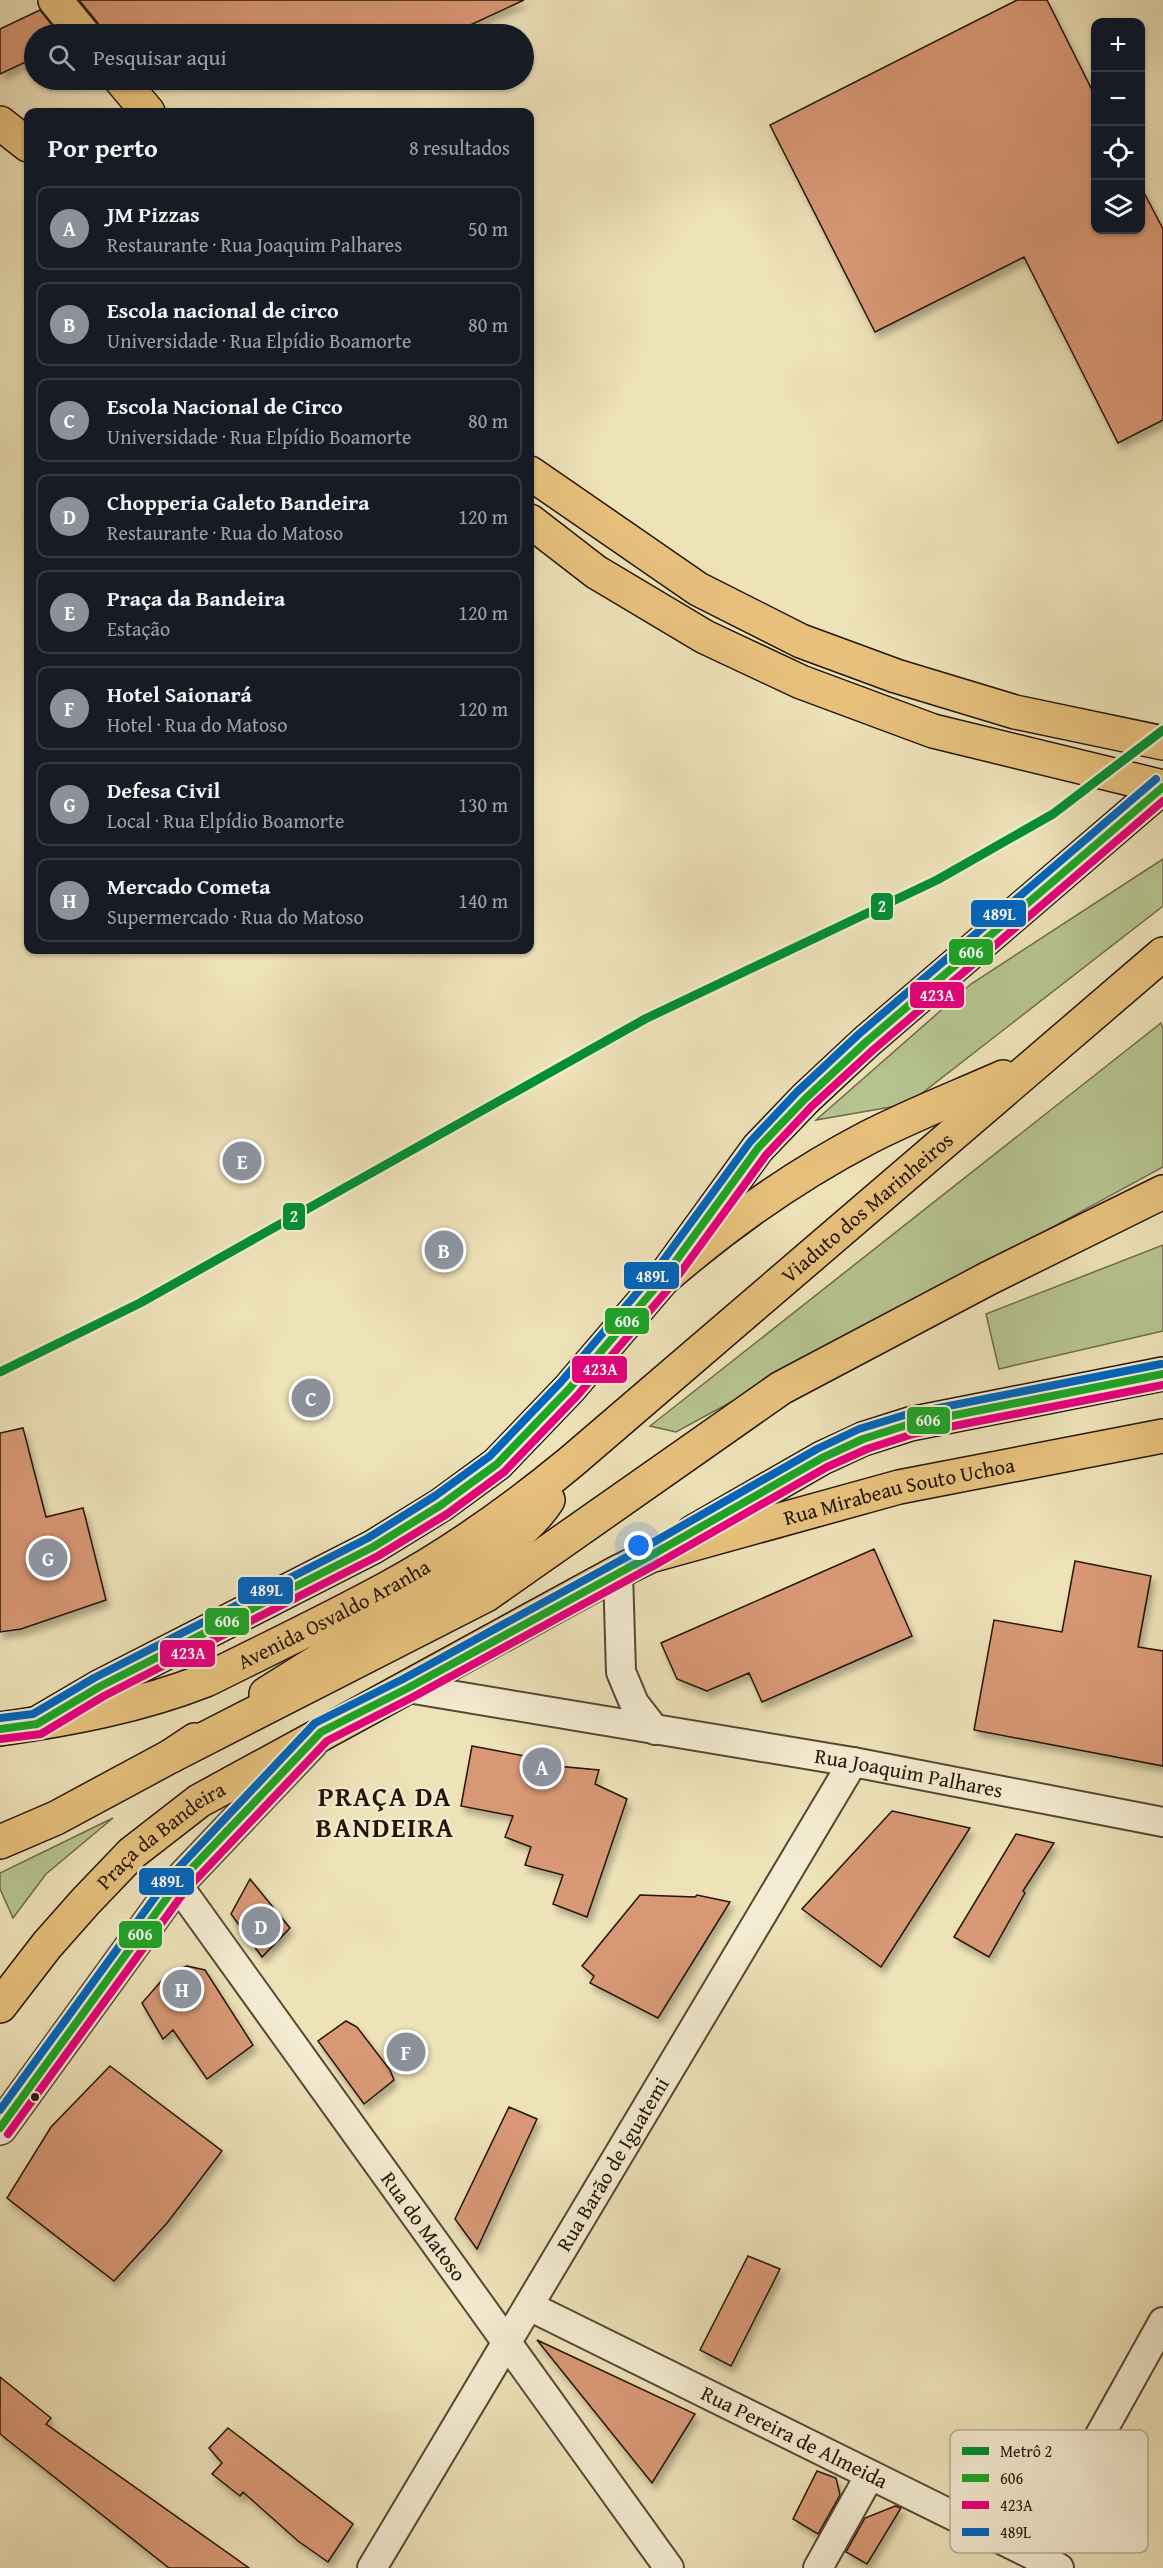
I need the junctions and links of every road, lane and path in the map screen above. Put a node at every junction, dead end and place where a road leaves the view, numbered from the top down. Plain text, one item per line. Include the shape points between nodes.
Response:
1 (55, 0) edge
2 (75, 24) edge
3 (129, 90) edge
4 (145, 108) edge
5 (0, 123) edge
6 (24, 142) edge
7 (534, 476) edge
8 (534, 524) edge
9 (1163, 743) edge
10 (1163, 787) edge
11 (1163, 954) edge
12 (1034, 1063) junction
13 (1163, 1192) edge
14 (662, 1280) junction
15 (1163, 1374) edge
16 (1163, 1436) edge
17 (571, 1462) junction
18 (650, 1556) junction
19 (618, 1572) junction
20 (408, 1688) junction
21 (37, 1724) junction
22 (0, 1729) edge
23 (655, 1730) junction
24 (321, 1732) junction
25 (171, 1756) junction
26 (853, 1762) junction
27 (1163, 1822) edge
28 (0, 1842) edge
29 (177, 1884) junction
30 (0, 2006) edge
31 (0, 2128) edge
32 (529, 2306) junction
33 (1163, 2322) edge
34 (507, 2344) junction
35 (1103, 2430) edge
36 (870, 2475) junction
37 (950, 2514) edge
38 (1029, 2553) edge
39 (1033, 2555) joint
40 (372, 2568) edge
41 (669, 2568) edge
42 (818, 2568) edge
43 (1059, 2568) edge

1 - 2 main road
3 - 4 main road
5 - 6 main road
7 - 9 main road via 698,589 801,641 896,676 1015,712
8 - 10 main road via 596,572 705,637 801,682 933,731
10 - 14 main road via 866,1042 806,1099 758,1148
11 - 12 main road, Viaduto dos Marinheiros
12 - 14 main road via 869,1137 755,1206 712,1236
12 - 17 main road, Viaduto dos Marinheiros
13 - 25 main road via 988,1278 781,1388 486,1595
14 - 21 main road via 533,1428 496,1464 441,1505 373,1547 99,1687
15 - 18 main road via 910,1424 862,1439
16 - 18 main road, Rua Mirabeau Souto Uchoa via 899,1487
17 - 21 main road, Avenida Osvaldo Aranha via 530,1496 388,1588 216,1675 179,1691 122,1707
17 - 25 main road via 541,1511 469,1570 317,1661
18 - 19 main road, Rua Mirabeau Souto Uchoa
19 - 20 main road, Rua Mirabeau Souto Uchoa
19 - 23 street via 621,1672 634,1702
20 - 23 street, Rua Joaquim Palhares
20 - 24 main road, Rua Mirabeau Souto Uchoa
21 - 22 main road, Avenida Osvaldo Aranha
23 - 26 street, Rua Joaquim Palhares
24 - 29 main road, Praça da Bandeira
24 - 30 main road, Praça da Bandeira via 199,1801 132,1853 55,1936
25 - 28 main road via 56,1818
26 - 27 street, Rua Joaquim Palhares
26 - 32 street, Rua Barão de Iguatemi
29 - 31 main road, Praça da Bandeira
29 - 34 street, Rua do Matoso
32 - 34 street, Rua Barão de Iguatemi
32 - 36 street, Rua Pereira de Almeida
33 - 35 street
34 - 40 street, Rua Barão de Iguatemi
34 - 41 street, Rua do Matoso
36 - 37 street, Rua Pereira de Almeida
36 - 42 street
38 - 39 street, Rua Pereira de Almeida
39 - 43 street, Rua Pereira de Almeida

